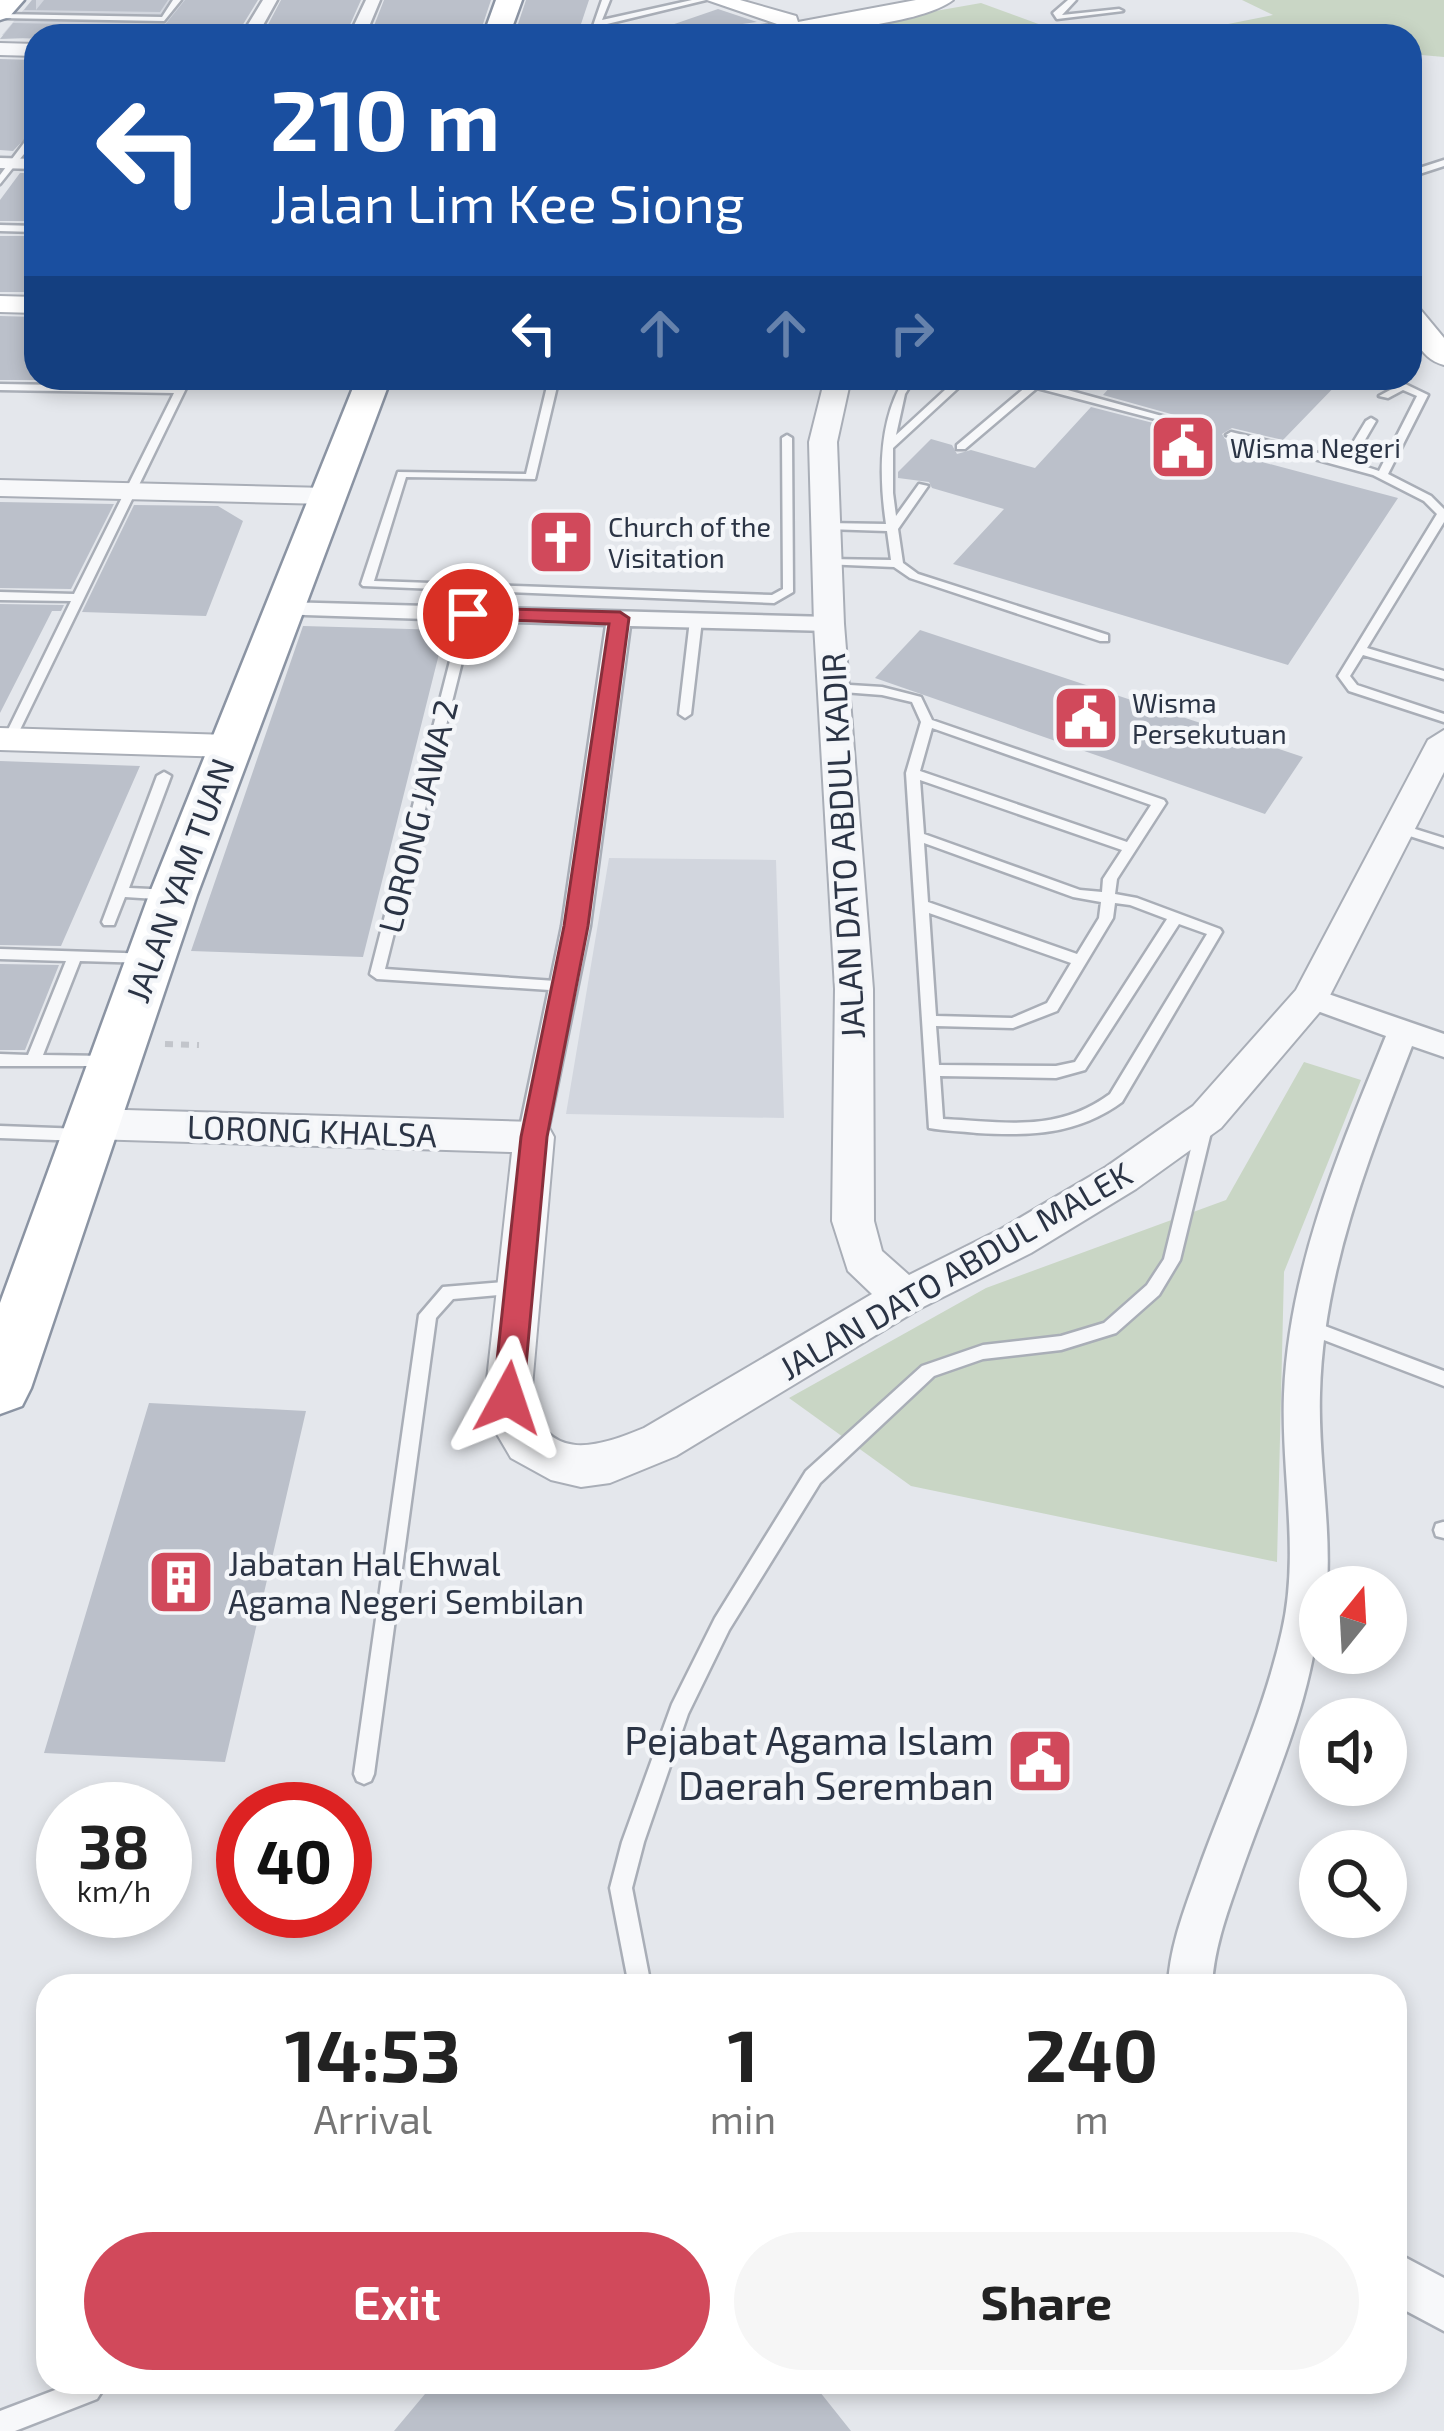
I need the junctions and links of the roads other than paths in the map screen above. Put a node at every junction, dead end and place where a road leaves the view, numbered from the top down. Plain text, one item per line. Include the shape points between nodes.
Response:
1 (11, 0) edge
2 (177, 0) edge
3 (702, 0) edge
4 (718, 0) edge
5 (942, 0) edge
6 (1072, 0) edge
7 (1119, 11) dead end
8 (0, 14) edge
9 (600, 24) edge
10 (820, 24) joint
11 (6, 163) edge
12 (0, 181) edge
13 (1422, 329) edge
14 (1444, 356) edge
15 (180, 390) edge
16 (369, 390) edge
17 (551, 390) edge
18 (835, 390) edge
19 (902, 390) edge
20 (951, 390) edge
21 (1029, 390) edge
22 (1070, 390) edge
23 (1395, 390) edge
24 (1412, 390) edge
25 (1384, 396) dead end
26 (1370, 421) dead end
27 (1197, 427) dead end
28 (1231, 435) dead end
29 (787, 438) dead end
30 (888, 446) junction
31 (961, 448) dead end
32 (1344, 466) junction
33 (1382, 476) junction
34 (923, 486) dead end
35 (0, 488) edge
36 (131, 491) junction
37 (327, 496) junction
38 (826, 526) junction
39 (892, 528) junction
40 (827, 562) junction
41 (897, 564) junction
42 (459, 586) junction
43 (0, 596) edge
44 (78, 598) junction
45 (283, 609) junction
46 (640, 611) junction
47 (460, 614) junction
48 (696, 620) junction
49 (829, 624) junction
50 (1104, 638) dead end
51 (1360, 650) junction
52 (1444, 675) edge
53 (834, 688) junction
54 (685, 714) dead end
55 (1444, 718) edge
56 (927, 722) junction
57 (4, 740) edge
58 (1444, 740) edge
59 (229, 746) junction
60 (913, 773) junction
61 (164, 776) dead end
62 (1399, 828) junction
63 (917, 836) junction
64 (1444, 843) edge
65 (1131, 848) junction
66 (121, 892) junction
67 (172, 895) junction
68 (1107, 897) junction
69 (921, 904) junction
70 (1176, 917) junction
71 (109, 922) dead end
72 (0, 953) edge
73 (75, 956) junction
74 (150, 958) junction
75 (1080, 961) junction
76 (565, 986) junction
77 (1311, 998) junction
78 (928, 1021) junction
79 (1402, 1031) junction
80 (1444, 1046) edge
81 (0, 1060) edge
82 (33, 1061) junction
83 (113, 1063) junction
84 (932, 1070) junction
85 (1208, 1117) junction
86 (89, 1130) junction
87 (0, 1132) edge
88 (534, 1137) junction
89 (518, 1288) junction
90 (904, 1297) junction
91 (1309, 1327) junction
92 (1444, 1379) edge
93 (0, 1388) edge
94 (364, 1774) dead end
95 (638, 1974) edge
96 (1192, 1974) edge
97 (1407, 2284) edge
98 (1444, 2306) edge
99 (78, 2394) edge
100 (0, 2424) edge

1 - 8 highway
2 - 8 lane via 164,19
3 - 9 lane
4 - 10 main road
5 - 10 main road
6 - 7 lane via 1060,17
11 - 12 lane
13 - 14 main road
15 - 36 lane
16 - 37 highway, JALAN YAM TUAN
17 - 42 lane via 531,477 402,474 367,584
18 - 38 street, JALAN DATO ABDUL KADIR via 823,442
19 - 30 lane
20 - 30 lane
21 - 31 lane
22 - 27 lane
23 - 25 lane
24 - 33 lane via 1423,395
26 - 32 lane
28 - 32 lane
29 - 46 lane via 789,590 774,599
30 - 39 lane
32 - 33 lane
33 - 51 lane via 1424,493 1443,514
34 - 39 lane
35 - 36 street
36 - 37 street
36 - 44 lane
37 - 45 highway, JALAN YAM TUAN
38 - 39 lane
38 - 40 street, JALAN DATO ABDUL KADIR
39 - 41 lane
40 - 41 lane
40 - 49 street, JALAN DATO ABDUL KADIR
41 - 50 lane
42 - 46 lane
42 - 47 lane
43 - 44 lane
44 - 57 lane
45 - 47 street
45 - 59 highway, JALAN YAM TUAN
46 - 47 street
46 - 48 street
46 - 76 street
47 - 76 lane, LORONG JAWA 2 via 377,974
48 - 49 street
48 - 54 lane
49 - 53 street, JALAN DATO ABDUL KADIR
51 - 52 lane
51 - 55 lane via 1344,676 1353,688
53 - 56 lane via 917,700
53 - 90 street, JALAN DATO ABDUL KADIR via 854,989 853,1221 863,1259
56 - 60 lane
56 - 65 lane via 1159,802
57 - 59 main road
58 - 62 street, JALAN DATO ABDUL MALEK
59 - 67 highway, JALAN YAM TUAN
60 - 63 lane
60 - 65 lane
61 - 66 lane
62 - 64 lane
62 - 77 street, JALAN DATO ABDUL MALEK
63 - 68 lane via 1078,894
63 - 69 lane
65 - 68 lane
66 - 67 lane
66 - 71 lane
67 - 74 highway, JALAN YAM TUAN
68 - 70 lane
68 - 75 lane via 1106,917
69 - 75 lane
69 - 78 lane
70 - 84 lane via 1080,1066
70 - 84 lane via 1215,932 1116,1098 1097,1115 1057,1126 935,1124
72 - 73 lane
73 - 74 lane
73 - 82 lane
74 - 83 highway, JALAN YAM TUAN
75 - 78 lane via 1052,1006 1034,1017
76 - 88 street
77 - 79 street
77 - 85 street, JALAN DATO ABDUL MALEK
78 - 84 lane
79 - 80 street
79 - 91 street via 1346,1179
81 - 82 lane
82 - 83 lane
83 - 86 highway, JALAN YAM TUAN
85 - 90 street, JALAN DATO ABDUL MALEK via 1016,1241
85 - 95 lane via 1172,1260 1153,1290 1110,1328 928,1371 813,1477 679,1711 621,1888
86 - 87 lane
86 - 88 street, LORONG KHALSA
86 - 93 highway, JALAN YAM TUAN
88 - 89 street
89 - 90 street, JALAN DATO ABDUL MALEK via 508,1398 514,1424 550,1460 580,1467 660,1442
89 - 94 lane via 448,1292 428,1315
91 - 92 lane
91 - 96 street via 1301,1393 1304,1621
97 - 98 street
99 - 100 lane

